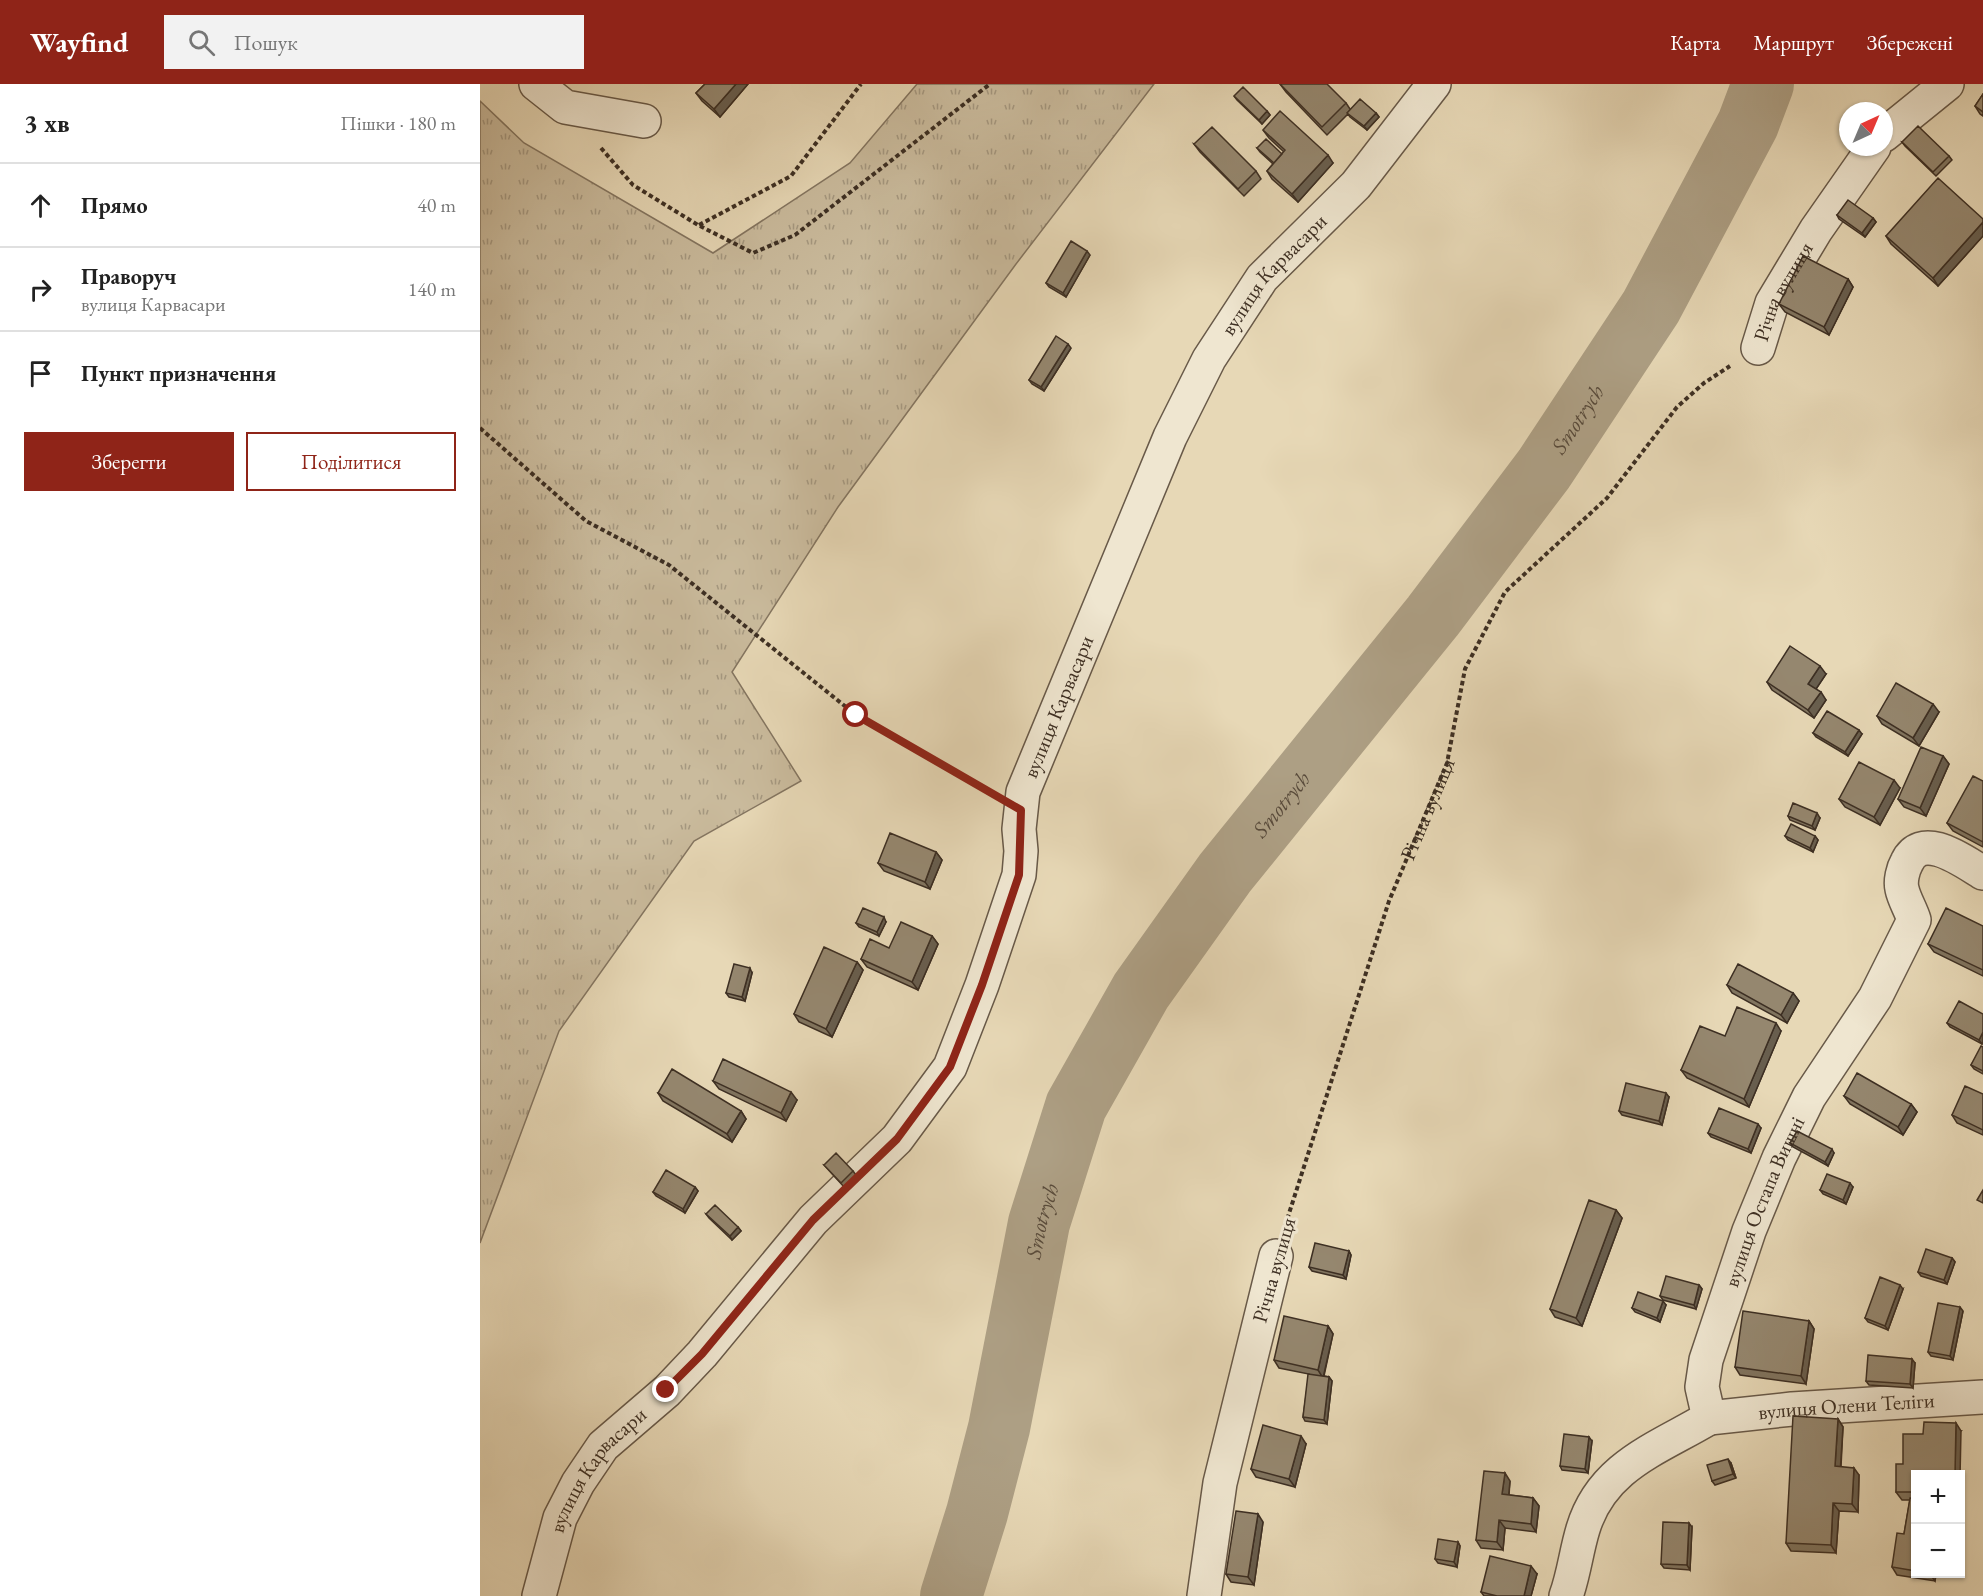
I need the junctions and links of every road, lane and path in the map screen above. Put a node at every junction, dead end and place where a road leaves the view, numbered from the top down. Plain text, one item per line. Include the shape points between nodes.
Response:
1 (536, 84) edge
2 (861, 84) edge
3 (990, 84) edge
4 (1434, 84) edge
5 (1947, 84) edge
6 (566, 107) junction
7 (644, 121) dead end
8 (1893, 128) edge
9 (1868, 156) edge
10 (698, 225) junction
11 (1758, 348) joint
12 (480, 428) edge
13 (1021, 810) junction
14 (1983, 873) edge
15 (1276, 1256) joint
16 (1983, 1397) edge
17 (1709, 1418) junction
18 (539, 1596) edge
19 (1204, 1596) edge
20 (1566, 1596) edge

1 - 6 street
2 - 10 path via 791,176
3 - 10 path via 795,235 753,253
4 - 13 street, вулиця Карвасари via 1356,185 1262,278 1209,359 1170,437 1119,557 1023,792
5 - 8 street
6 - 7 street
6 - 10 path via 633,185
9 - 11 street, Річна вулиця via 1772,303
11 - 15 path, Річна вулиця via 1704,383 1677,407 1607,498 1505,592 1465,669 1448,763 1389,901
12 - 13 path via 586,521 669,565 856,715
13 - 18 street, вулиця Карвасари via 1019,875 950,1067 897,1139 813,1220 702,1354 603,1446 560,1518
14 - 17 street, вулиця Остапа Вишні via 1928,847 1917,849 1908,858 1901,889 1914,920 1875,998 1809,1097 1764,1191 1706,1360 1702,1386
15 - 19 street, Річна вулиця via 1220,1483
16 - 17 street, вулиця Олени Теліги
17 - 20 street via 1611,1478 1595,1498

